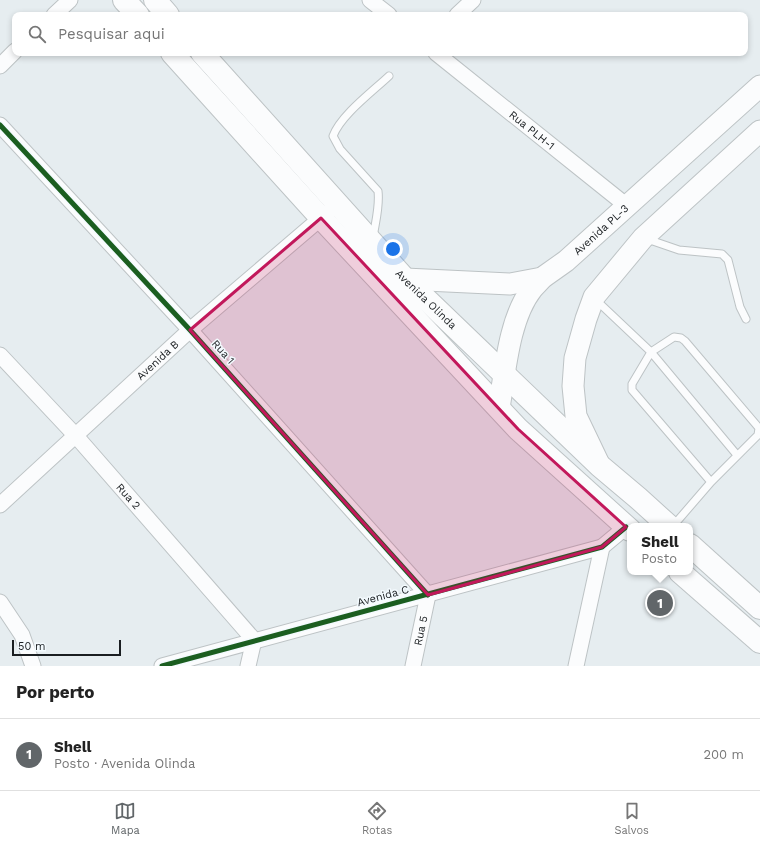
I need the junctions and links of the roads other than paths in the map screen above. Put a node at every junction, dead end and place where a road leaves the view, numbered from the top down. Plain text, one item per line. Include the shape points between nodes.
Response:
1 (70, 0) edge
2 (124, 0) edge
3 (155, 0) edge
4 (370, 0) edge
5 (473, 0) edge
6 (57, 12) edge
7 (135, 12) edge
8 (165, 12) edge
9 (385, 12) edge
10 (460, 12) edge
11 (12, 54) edge
12 (175, 56) edge
13 (205, 56) edge
14 (440, 56) edge
15 (0, 66) edge
16 (389, 76) dead end
17 (760, 86) edge
18 (0, 125) edge
19 (760, 131) edge
20 (338, 204) junction
21 (627, 206) junction
22 (321, 218) junction
23 (643, 238) junction
24 (372, 242) junction
25 (542, 278) junction
26 (405, 279) junction
27 (594, 297) junction
28 (746, 319) dead end
29 (190, 330) junction
30 (651, 352) junction
31 (0, 355) edge
32 (504, 374) junction
33 (499, 408) junction
34 (76, 436) junction
35 (737, 455) junction
36 (600, 466) junction
37 (711, 482) junction
38 (638, 498) junction
39 (0, 505) edge
40 (666, 523) edge
41 (676, 523) edge
42 (625, 525) edge
43 (602, 547) junction
44 (693, 548) edge
45 (683, 575) edge
46 (428, 595) junction
47 (0, 602) edge
48 (760, 608) edge
49 (254, 640) junction
50 (760, 642) edge
51 (33, 666) edge
52 (162, 666) edge
53 (248, 666) edge
54 (413, 666) edge
55 (576, 666) edge

1 - 6 street
2 - 7 main road
3 - 8 main road
4 - 9 street
5 - 10 street
11 - 15 street
12 - 22 main road, Avenida Olinda
13 - 20 main road, Avenida Olinda
14 - 21 street, Rua PLH-1
16 - 24 lane via 350,112 336,128 333,136 340,149 378,191 378,211
17 - 21 street, Avenida PL-3
18 - 29 street, Rua 1
19 - 23 street
20 - 22 street, Avenida B
20 - 24 main road, Avenida Olinda
21 - 25 street, Avenida PL-3 via 566,261
22 - 29 street, Avenida B
22 - 33 main road, Avenida Olinda
23 - 27 street
23 - 28 lane via 678,250 722,254 728,260 740,307
24 - 26 main road, Avenida Olinda
25 - 26 street, Avenida PL-3 via 510,284
25 - 32 street via 531,289 516,319
26 - 32 main road, Avenida Olinda
27 - 30 lane
27 - 36 street via 575,358 572,386 576,416
29 - 34 street, Avenida B
29 - 46 street, Rua 1
30 - 35 lane
30 - 35 lane via 674,337 681,338 739,404 759,428 759,432
30 - 37 lane via 632,384 632,390
31 - 34 street, Rua 2
32 - 33 street
32 - 36 main road, Avenida Olinda
33 - 42 main road, Avenida Olinda via 518,429
34 - 39 street, Avenida B
34 - 49 street, Rua 2
35 - 37 lane
36 - 38 main road, Avenida Olinda
37 - 41 lane
38 - 40 main road, Avenida Olinda
38 - 42 main road
42 - 43 street, Avenida C
43 - 46 street, Avenida C
43 - 55 street
44 - 48 main road
45 - 50 main road
46 - 49 street, Avenida C
46 - 54 street, Rua 5
47 - 51 street via 22,635
49 - 52 street, Avenida C
49 - 53 street

